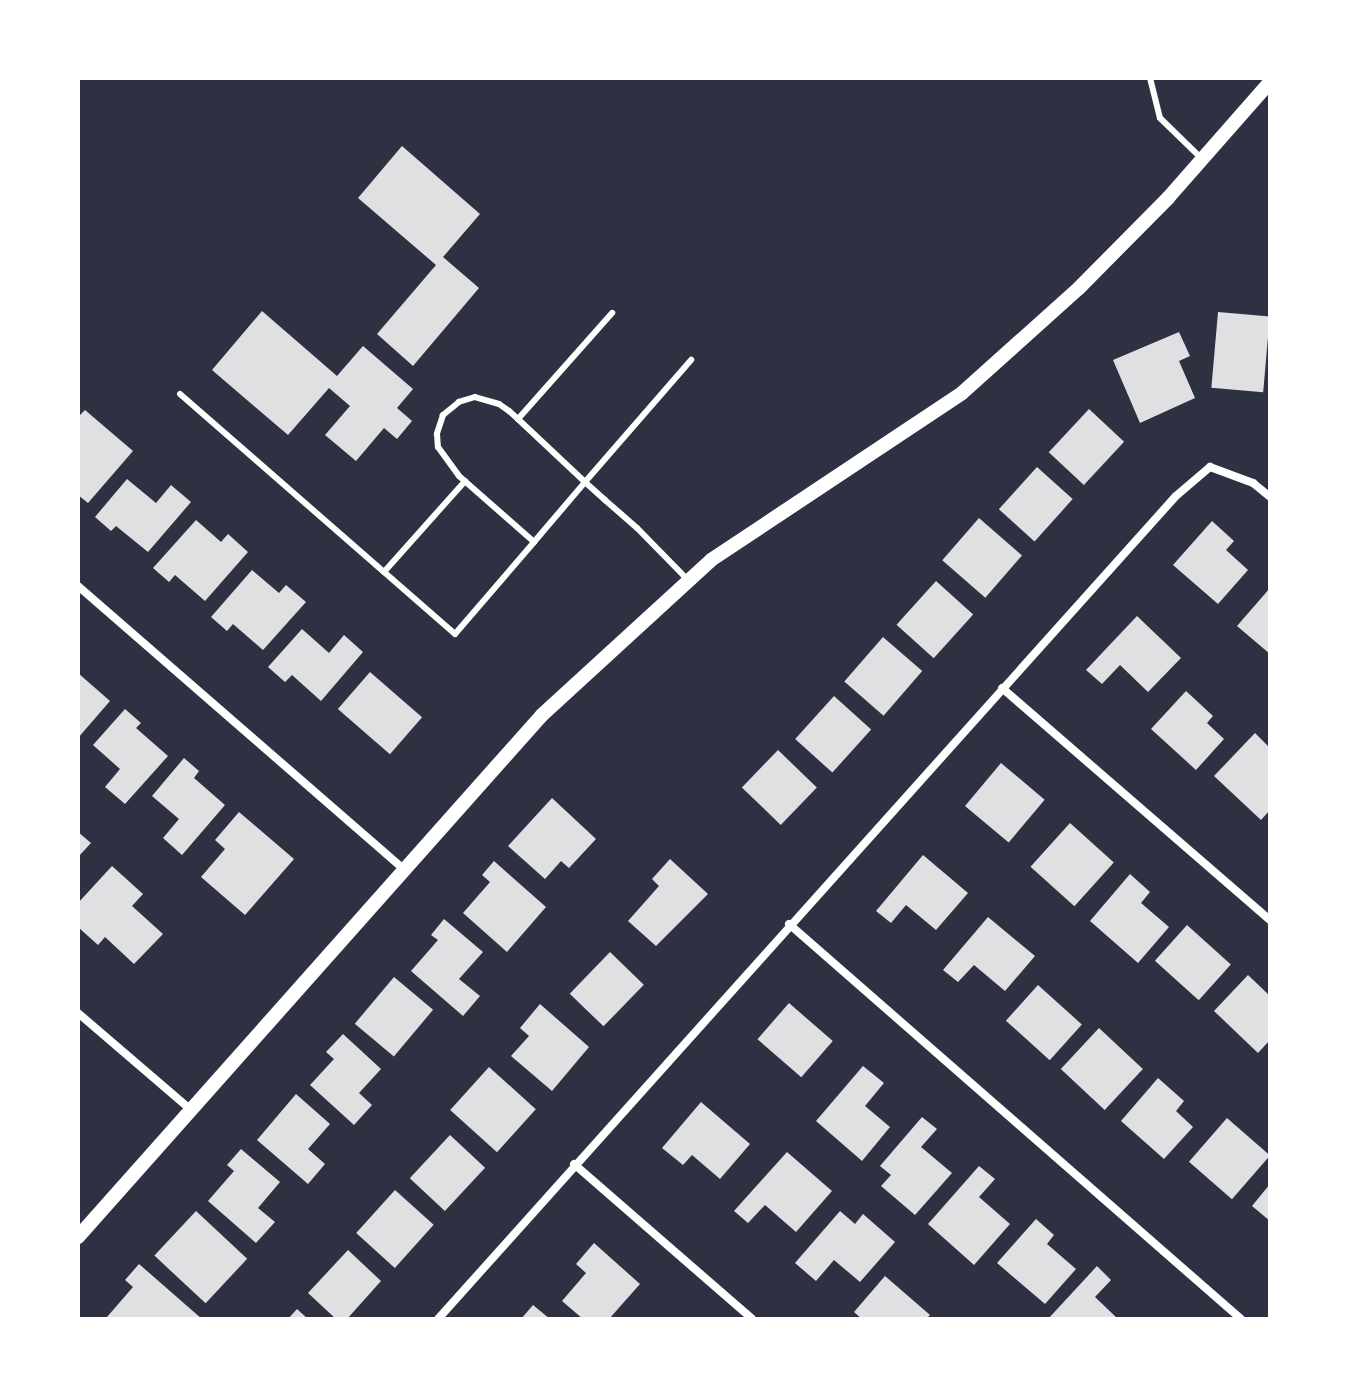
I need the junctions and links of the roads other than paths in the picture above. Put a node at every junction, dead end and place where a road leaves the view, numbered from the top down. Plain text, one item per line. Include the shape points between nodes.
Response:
1 (1150, 78) edge
2 (1270, 82) edge
3 (1202, 159) junction
4 (612, 313) dead end
5 (691, 360) dead end
6 (180, 394) dead end
7 (518, 419) junction
8 (465, 481) junction
9 (585, 482) junction
10 (1270, 497) edge
11 (534, 542) junction
12 (384, 572) junction
13 (688, 581) junction
14 (78, 586) edge
15 (1002, 688) junction
16 (403, 869) junction
17 (1270, 920) edge
18 (789, 924) junction
19 (78, 1013) edge
20 (191, 1110) junction
21 (574, 1164) junction
22 (78, 1237) edge
23 (438, 1319) edge
24 (752, 1319) edge
25 (1241, 1319) edge

1 - 3 lane via 1160,118
2 - 3 street
3 - 13 street via 1079,288 962,393 711,560
4 - 7 lane
5 - 9 lane
6 - 12 lane
7 - 8 lane via 499,404 475,397 443,415 438,447
7 - 9 lane
8 - 11 lane
8 - 12 lane
9 - 11 lane
9 - 13 lane
10 - 15 street via 1253,483 1210,467 1176,496
11 - 12 lane via 455,634
13 - 16 street via 542,715
14 - 16 street
15 - 17 street
15 - 18 street
16 - 20 street
18 - 21 street
18 - 25 street
19 - 20 street
20 - 22 street
21 - 23 street
21 - 24 street

